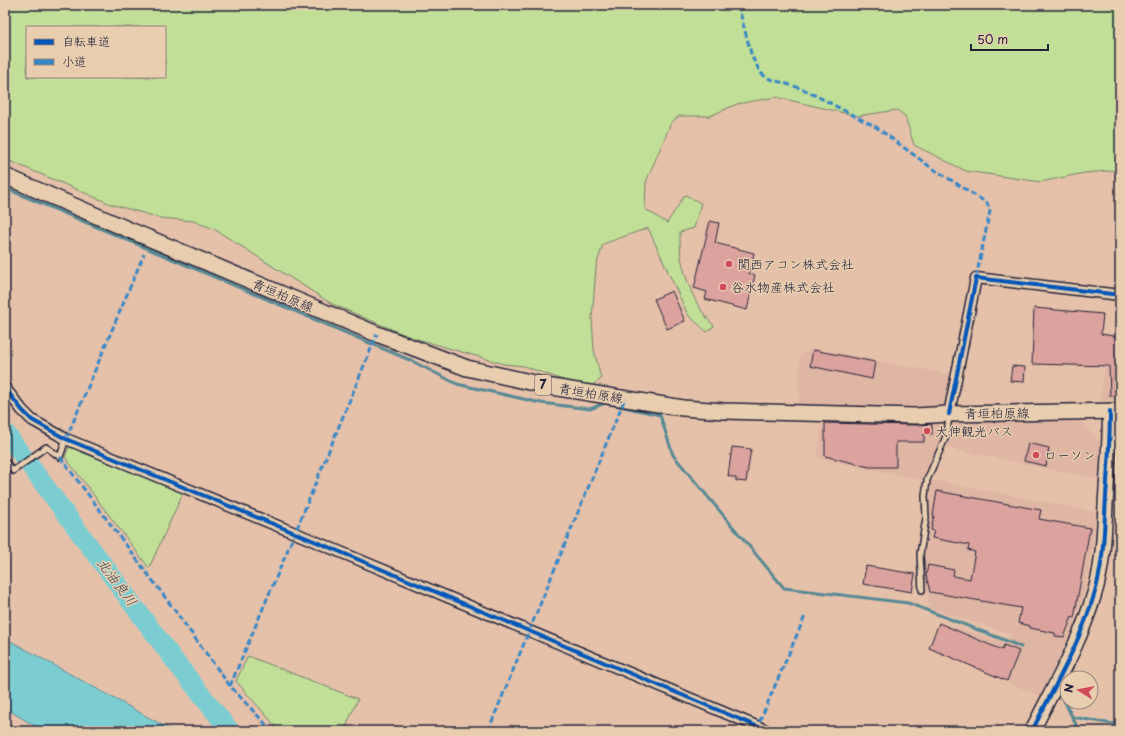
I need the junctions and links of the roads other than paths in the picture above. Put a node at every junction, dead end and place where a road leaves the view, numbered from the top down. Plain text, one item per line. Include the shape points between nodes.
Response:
1 (5, 176) edge
2 (1120, 295) edge
3 (5, 388) edge
4 (1115, 411) edge
5 (949, 414) junction
6 (66, 439) junction
7 (5, 461) edge
8 (922, 590) dead end
9 (768, 731) edge
10 (1032, 731) edge

1 - 5 main road, 青垣柏原線 / 7 via 127,230 377,334 467,368 552,387 683,408 916,416
2 - 5 street via 976,278
3 - 6 street via 32,420
4 - 5 main road, 青垣柏原線 / 7
4 - 10 street via 1110,430 1101,565 1094,594 1068,659
5 - 8 lane via 947,434 927,480 926,518 920,554
6 - 7 lane via 60,457 46,447 13,471
6 - 9 street

